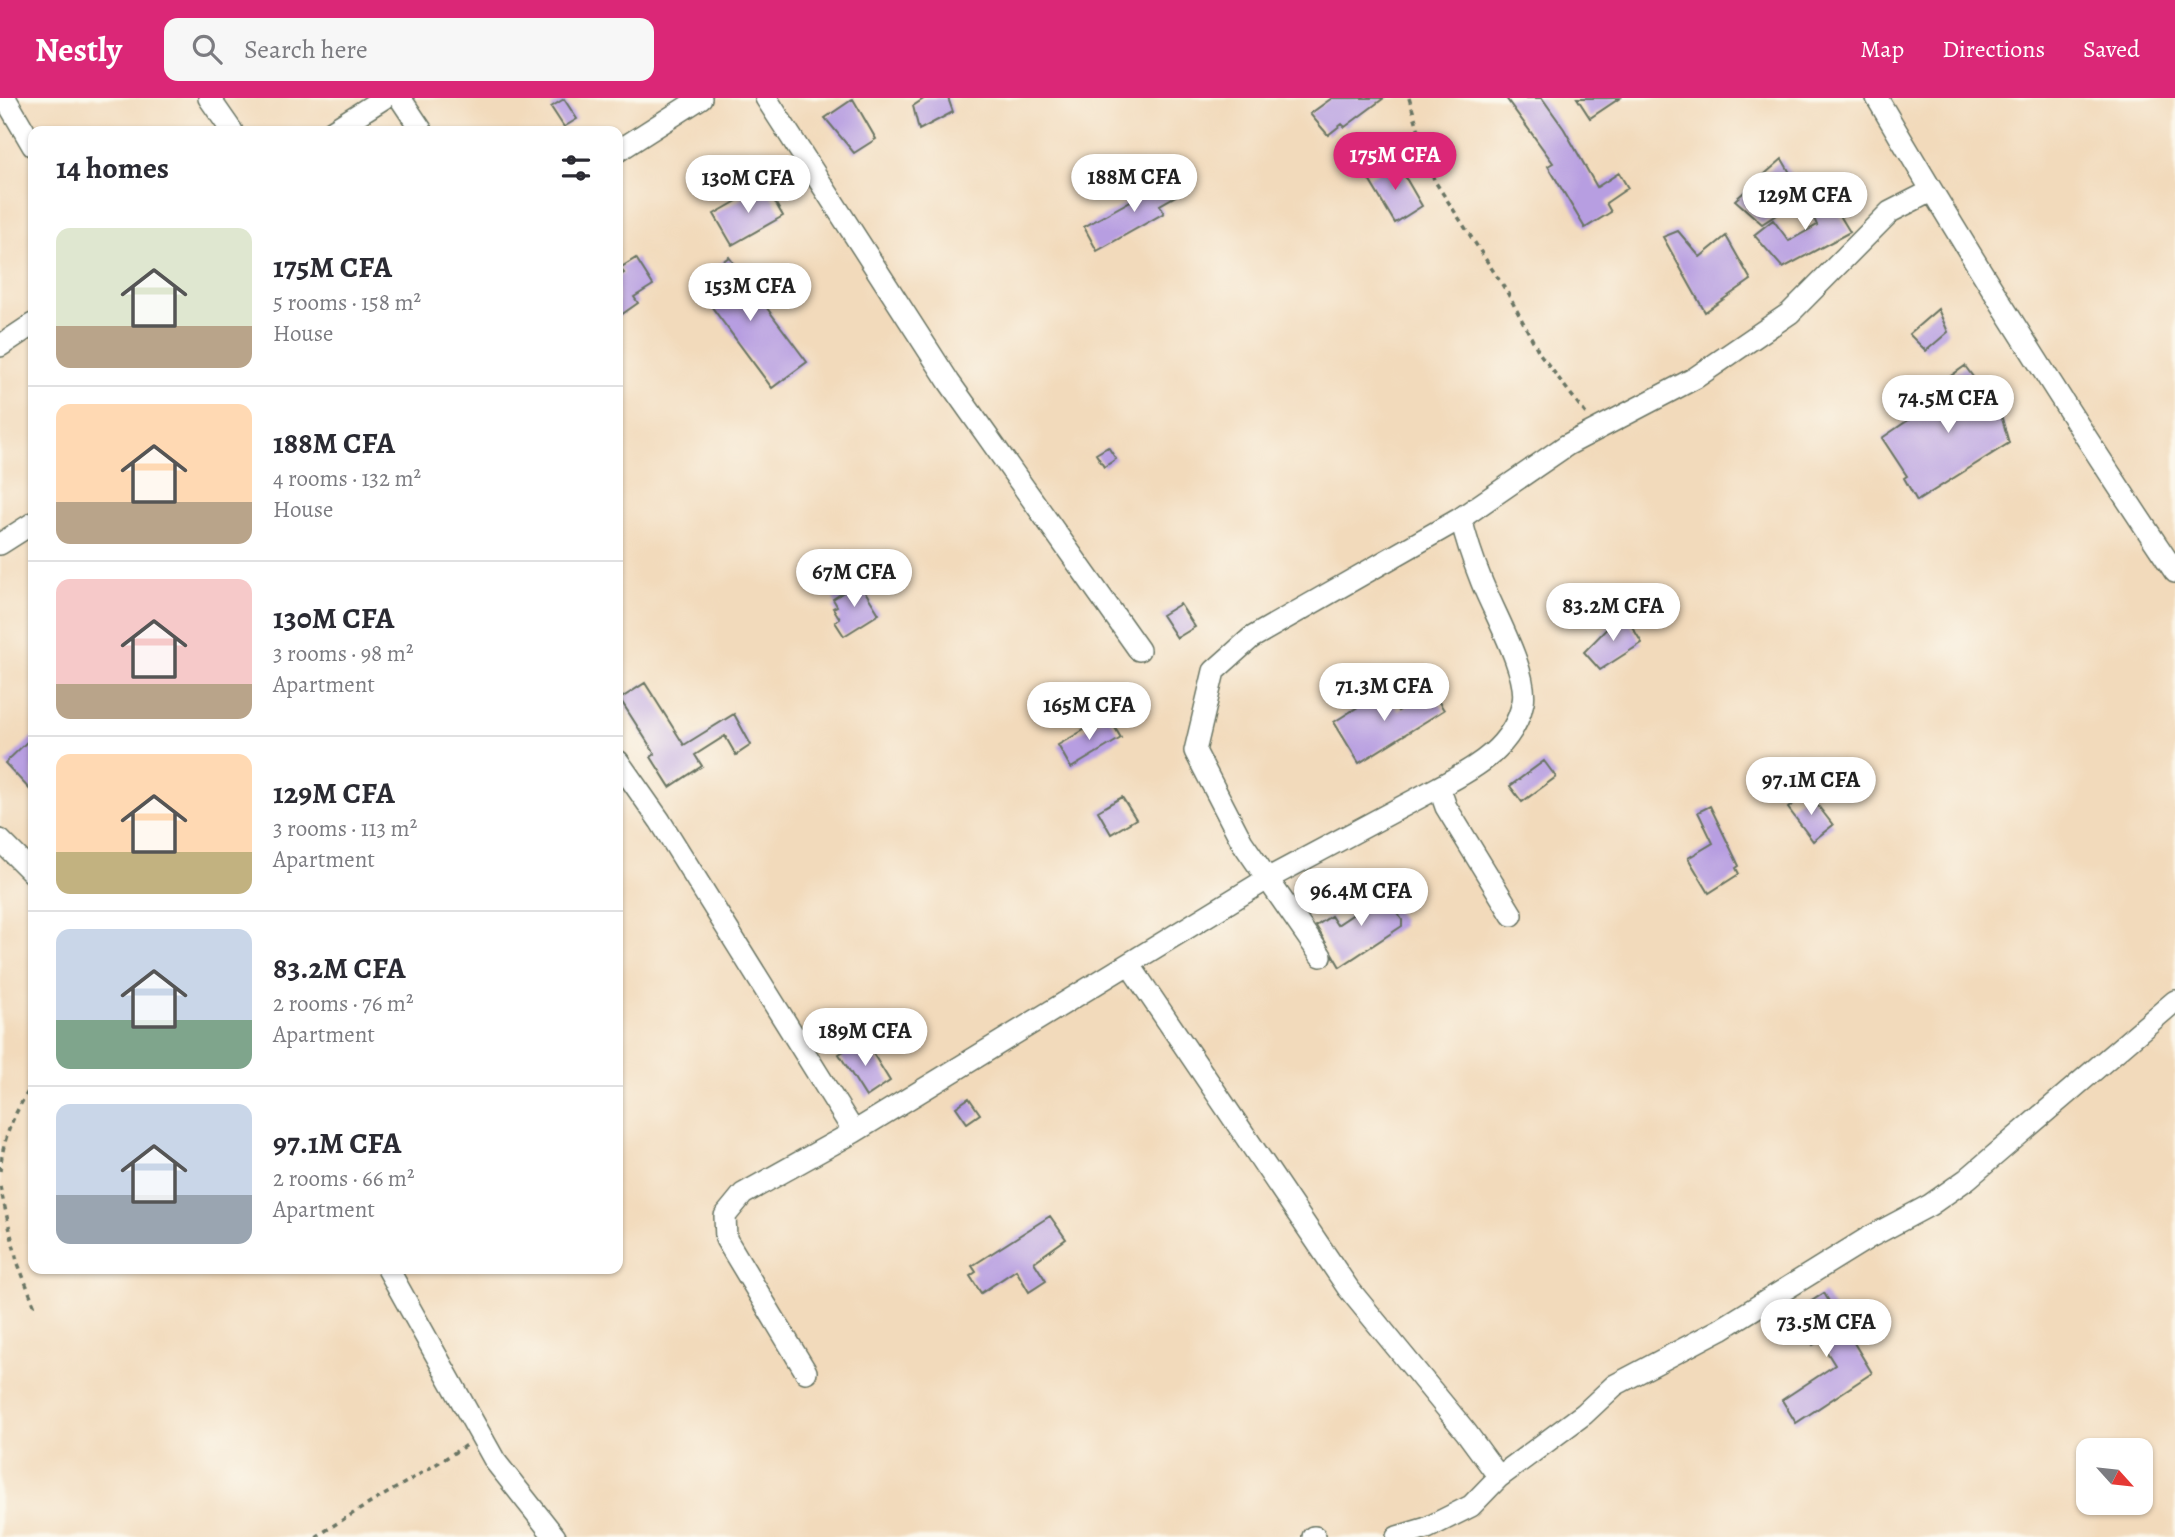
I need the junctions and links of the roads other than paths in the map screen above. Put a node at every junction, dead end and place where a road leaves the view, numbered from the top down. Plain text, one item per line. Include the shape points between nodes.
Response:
1 (5, 98) edge
2 (209, 98) edge
3 (384, 98) edge
4 (400, 98) edge
5 (701, 98) edge
6 (766, 98) edge
7 (1877, 98) edge
8 (229, 126) edge
9 (340, 126) edge
10 (419, 126) edge
11 (28, 137) edge
12 (623, 148) edge
13 (1931, 191) junction
14 (28, 327) edge
15 (0, 346) edge
16 (1461, 518) junction
17 (28, 526) edge
18 (0, 544) edge
19 (2175, 572) edge
20 (1139, 650) dead end
21 (623, 768) edge
22 (1439, 787) junction
23 (0, 841) edge
24 (28, 868) edge
25 (1267, 879) junction
26 (1512, 915) dead end
27 (1321, 956) dead end
28 (1129, 964) junction
29 (2175, 1001) edge
30 (855, 1132) junction
31 (391, 1274) edge
32 (806, 1372) dead end
33 (1499, 1477) junction
34 (555, 1537) edge
35 (1397, 1537) edge

1 - 11 street
2 - 8 street
3 - 9 street
4 - 10 street
5 - 12 street
6 - 20 street via 949,382
7 - 13 street
13 - 16 street via 1890,212 1790,313 1695,377 1567,445
13 - 19 street via 2099,460
14 - 15 street
16 - 22 street via 1481,581 1507,636 1524,699 1498,749 1478,767
16 - 25 street via 1251,638 1214,671 1195,751 1242,842
17 - 18 street
21 - 30 street
22 - 25 street
22 - 26 street via 1446,807
23 - 24 street
25 - 27 street
25 - 28 street
28 - 30 street
28 - 33 street via 1349,1287
29 - 33 street via 1930,1205 1615,1385
30 - 32 street via 743,1194 725,1216 726,1239
31 - 34 street via 495,1461
33 - 35 street via 1471,1506

